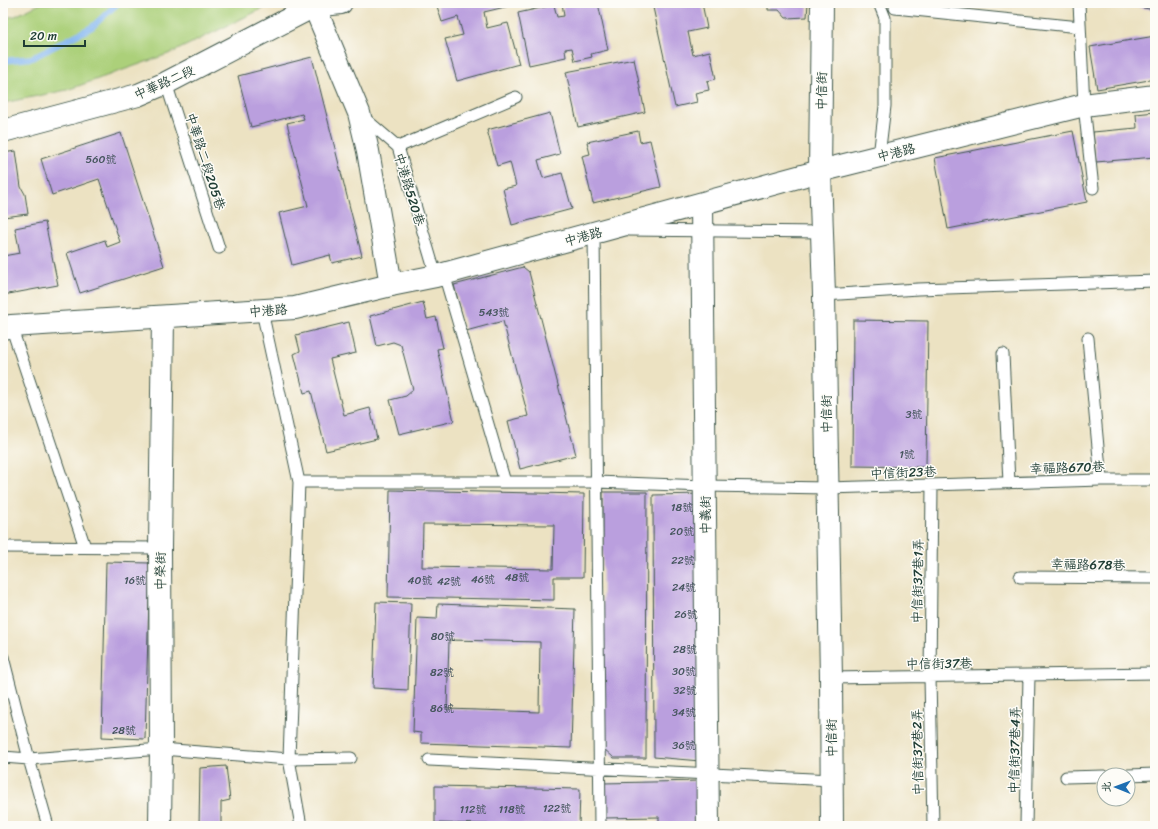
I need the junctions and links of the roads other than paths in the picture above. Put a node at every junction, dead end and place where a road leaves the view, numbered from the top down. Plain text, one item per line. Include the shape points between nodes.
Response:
1 (341, 3) edge
2 (822, 3) edge
3 (879, 3) edge
4 (1079, 3) edge
5 (315, 4) edge
6 (895, 8) dead end
7 (1080, 27) junction
8 (166, 83) junction
9 (1155, 96) edge
10 (516, 97) dead end
11 (1084, 105) junction
12 (359, 113) junction
13 (3, 131) edge
14 (398, 148) junction
15 (879, 156) junction
16 (820, 170) junction
17 (1093, 188) dead end
18 (702, 204) junction
19 (702, 231) junction
20 (600, 232) junction
21 (822, 232) junction
22 (219, 248) dead end
23 (440, 275) junction
24 (1155, 281) edge
25 (391, 286) junction
26 (824, 295) junction
27 (262, 311) junction
28 (163, 317) junction
29 (7, 327) edge
30 (1088, 338) dead end
31 (1003, 354) dead end
32 (1101, 480) junction
33 (1155, 480) edge
34 (299, 482) junction
35 (505, 482) junction
36 (596, 482) junction
37 (979, 483) joint
38 (1010, 483) junction
39 (932, 485) junction
40 (705, 486) junction
41 (827, 488) junction
42 (85, 546) junction
43 (3, 547) edge
44 (160, 548) junction
45 (1020, 577) dead end
46 (1155, 578) edge
47 (3, 657) edge
48 (1155, 673) edge
49 (1029, 675) junction
50 (930, 677) junction
51 (831, 678) junction
52 (161, 749) junction
53 (3, 758) edge
54 (351, 758) dead end
55 (29, 759) junction
56 (289, 759) junction
57 (429, 760) dead end
58 (599, 769) junction
59 (708, 774) junction
60 (1155, 774) edge
61 (1136, 775) edge
62 (1066, 776) dead end
63 (1096, 776) edge
64 (832, 780) junction
65 (48, 826) edge
66 (160, 826) edge
67 (301, 826) edge
68 (600, 826) edge
69 (708, 826) edge
70 (832, 826) edge
71 (933, 826) edge
72 (1026, 826) edge

1 - 5 street, 中華路二段
2 - 16 street, 中信街
3 - 15 lane via 884,18 885,106
4 - 7 lane
5 - 8 street, 中華路二段
5 - 12 street, 中港路520巷
6 - 7 lane
7 - 11 lane
8 - 13 street, 中華路二段 via 138,95
8 - 22 lane, 中華路二段205巷
9 - 11 street, 中港路
10 - 14 lane
11 - 15 street, 中港路
11 - 17 lane
12 - 14 lane, 中港路520巷
12 - 25 street
14 - 23 lane, 中港路520巷
15 - 16 street, 中港路
16 - 18 street, 中港路
16 - 21 street, 中信街
18 - 19 street, 中義街
18 - 20 street, 中港路
19 - 20 lane
19 - 21 lane
19 - 40 street, 中義街
20 - 23 street, 中港路
20 - 36 lane
21 - 26 street, 中信街
23 - 25 street, 中港路
23 - 35 lane, 中港路520巷
24 - 26 lane via 918,289
25 - 27 street, 中港路 via 295,308
26 - 41 street, 中信街
27 - 28 street, 中港路
27 - 34 lane
28 - 29 street, 中港路
28 - 44 street, 中榮街
29 - 42 lane
30 - 32 lane
31 - 38 lane
32 - 33 lane, 幸福路670巷
32 - 38 lane, 幸福路670巷
34 - 35 lane, 中信街23巷
34 - 56 lane
35 - 36 lane, 中信街23巷
36 - 40 lane, 中信街23巷
36 - 58 lane
37 - 38 lane, 幸福路670巷
37 - 39 lane, 中信街23巷
39 - 41 lane, 中信街23巷
39 - 50 lane, 中信街37巷1弄
40 - 41 lane, 中信街23巷
40 - 59 street, 中義街
41 - 51 street, 中信街
42 - 43 lane
42 - 44 lane
44 - 52 street, 中榮街
45 - 46 lane, 幸福路678巷
47 - 55 lane
48 - 49 lane, 中信街37巷
49 - 50 lane, 中信街37巷
49 - 72 lane, 中信街37巷4弄
50 - 51 lane, 中信街37巷
50 - 71 lane, 中信街37巷2弄
51 - 64 street, 中信街
52 - 55 lane
52 - 56 lane
52 - 66 street, 中榮街
53 - 55 lane
54 - 56 lane
55 - 65 lane
56 - 67 lane
57 - 58 lane
58 - 59 lane
58 - 68 lane
59 - 64 lane
59 - 69 street, 中義街
60 - 61 lane
62 - 63 lane
64 - 70 street, 中信街

